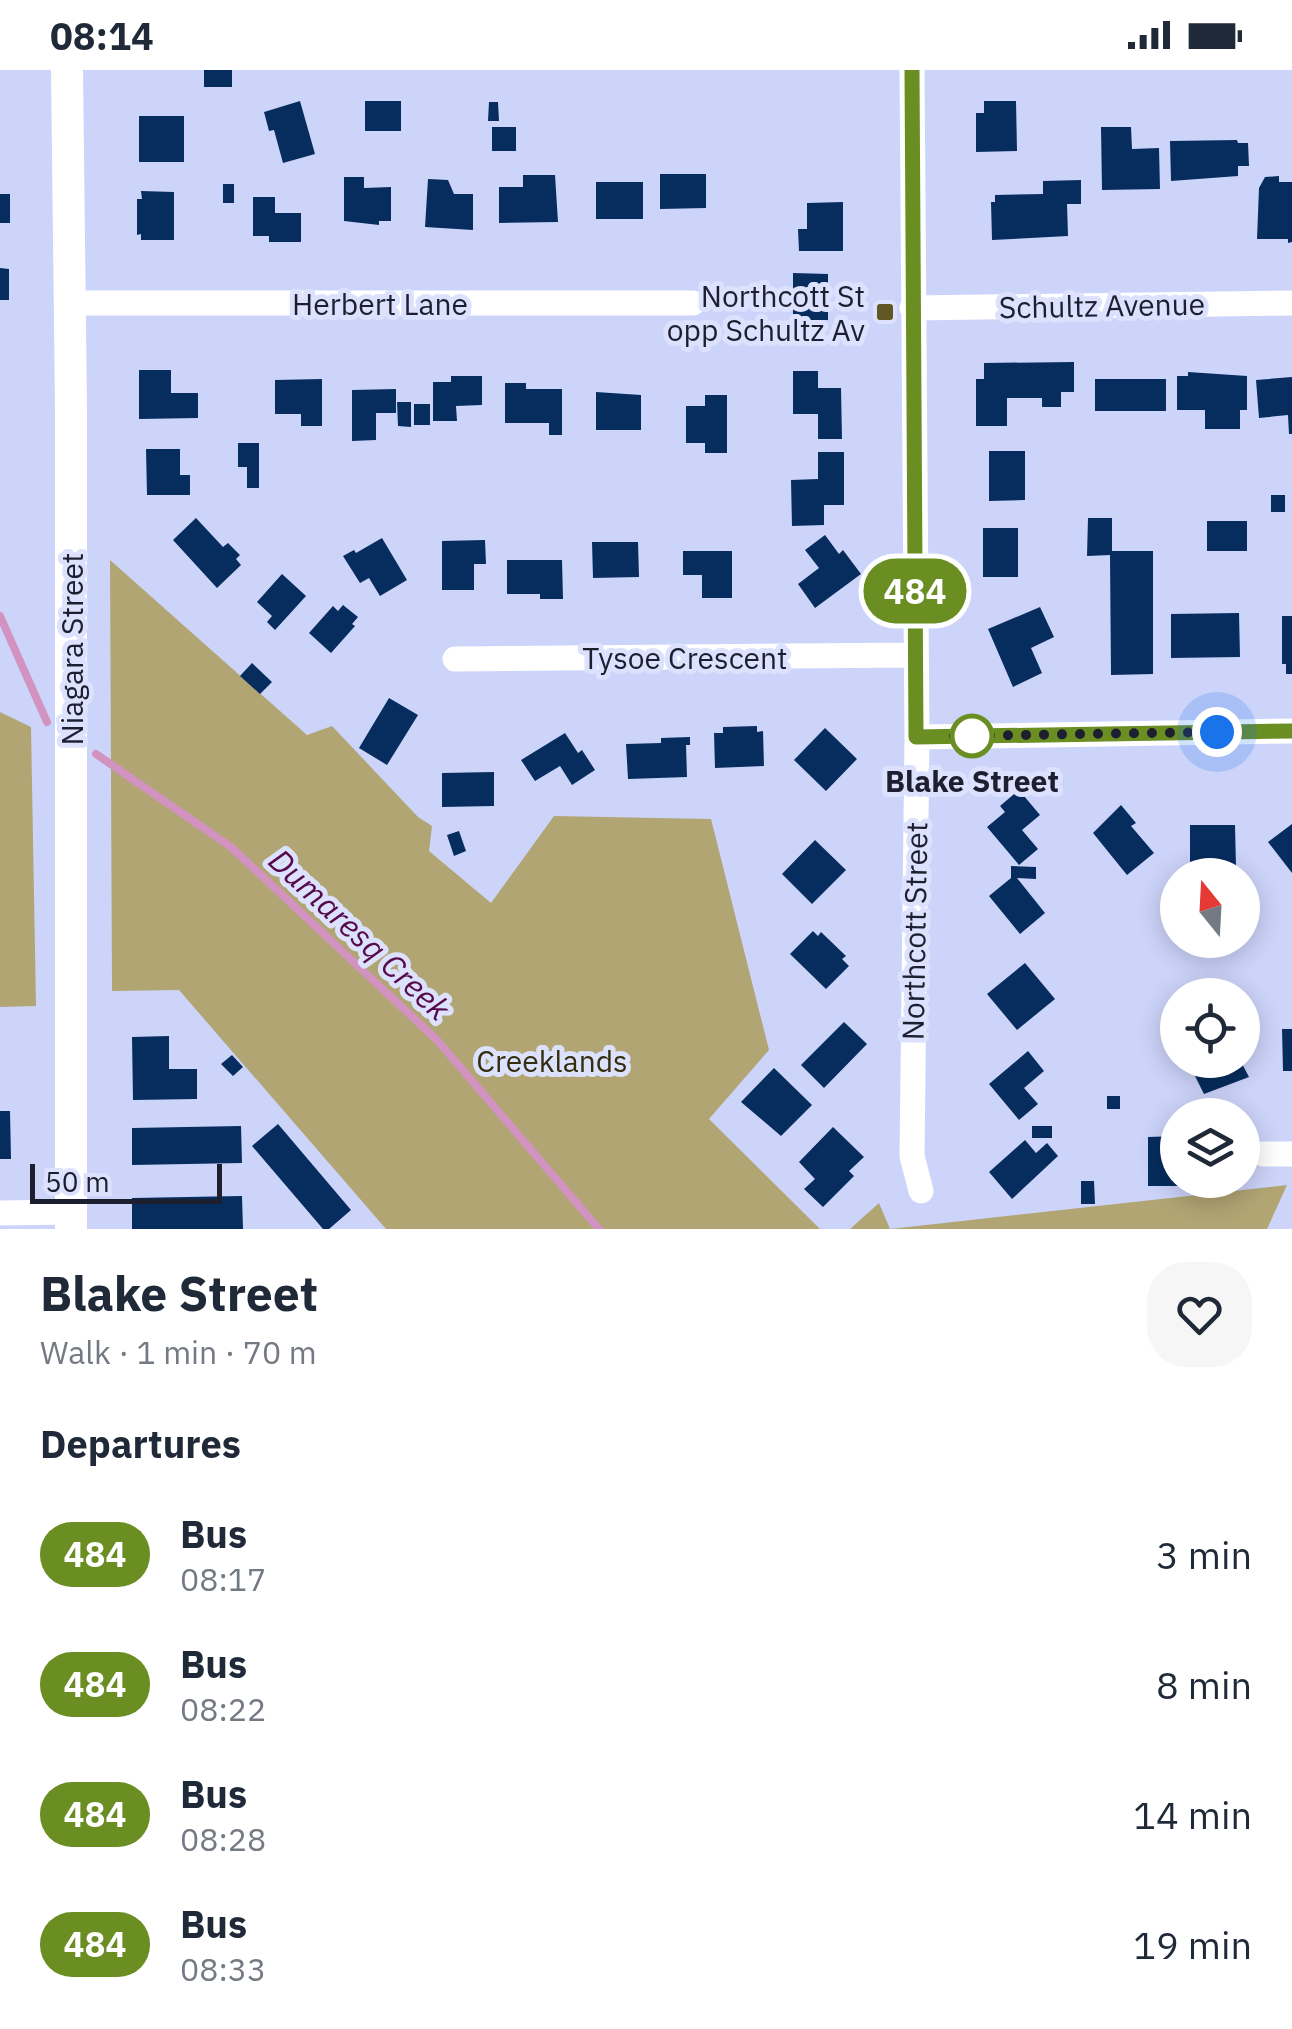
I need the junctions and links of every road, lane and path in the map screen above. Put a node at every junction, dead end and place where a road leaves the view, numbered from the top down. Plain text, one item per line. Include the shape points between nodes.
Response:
1 (67, 70) edge
2 (912, 70) edge
3 (1292, 302) edge
4 (68, 303) junction
5 (694, 304) dead end
6 (912, 308) junction
7 (916, 655) junction
8 (455, 659) dead end
9 (1292, 731) edge
10 (916, 737) junction
11 (1263, 1154) dead end
12 (1292, 1154) edge
13 (921, 1191) dead end
14 (0, 1213) edge
15 (71, 1220) edge

1 - 4 street, Niagara Street
2 - 6 street, Northcott Street
3 - 6 street, Schultz Avenue
4 - 5 street, Herbert Lane
4 - 15 street, Niagara Street
6 - 7 street, Northcott Street
7 - 8 street, Tysoe Crescent
7 - 10 street, Northcott Street
9 - 10 street
10 - 13 street, Northcott Street via 912,1156
11 - 12 street
14 - 15 street

